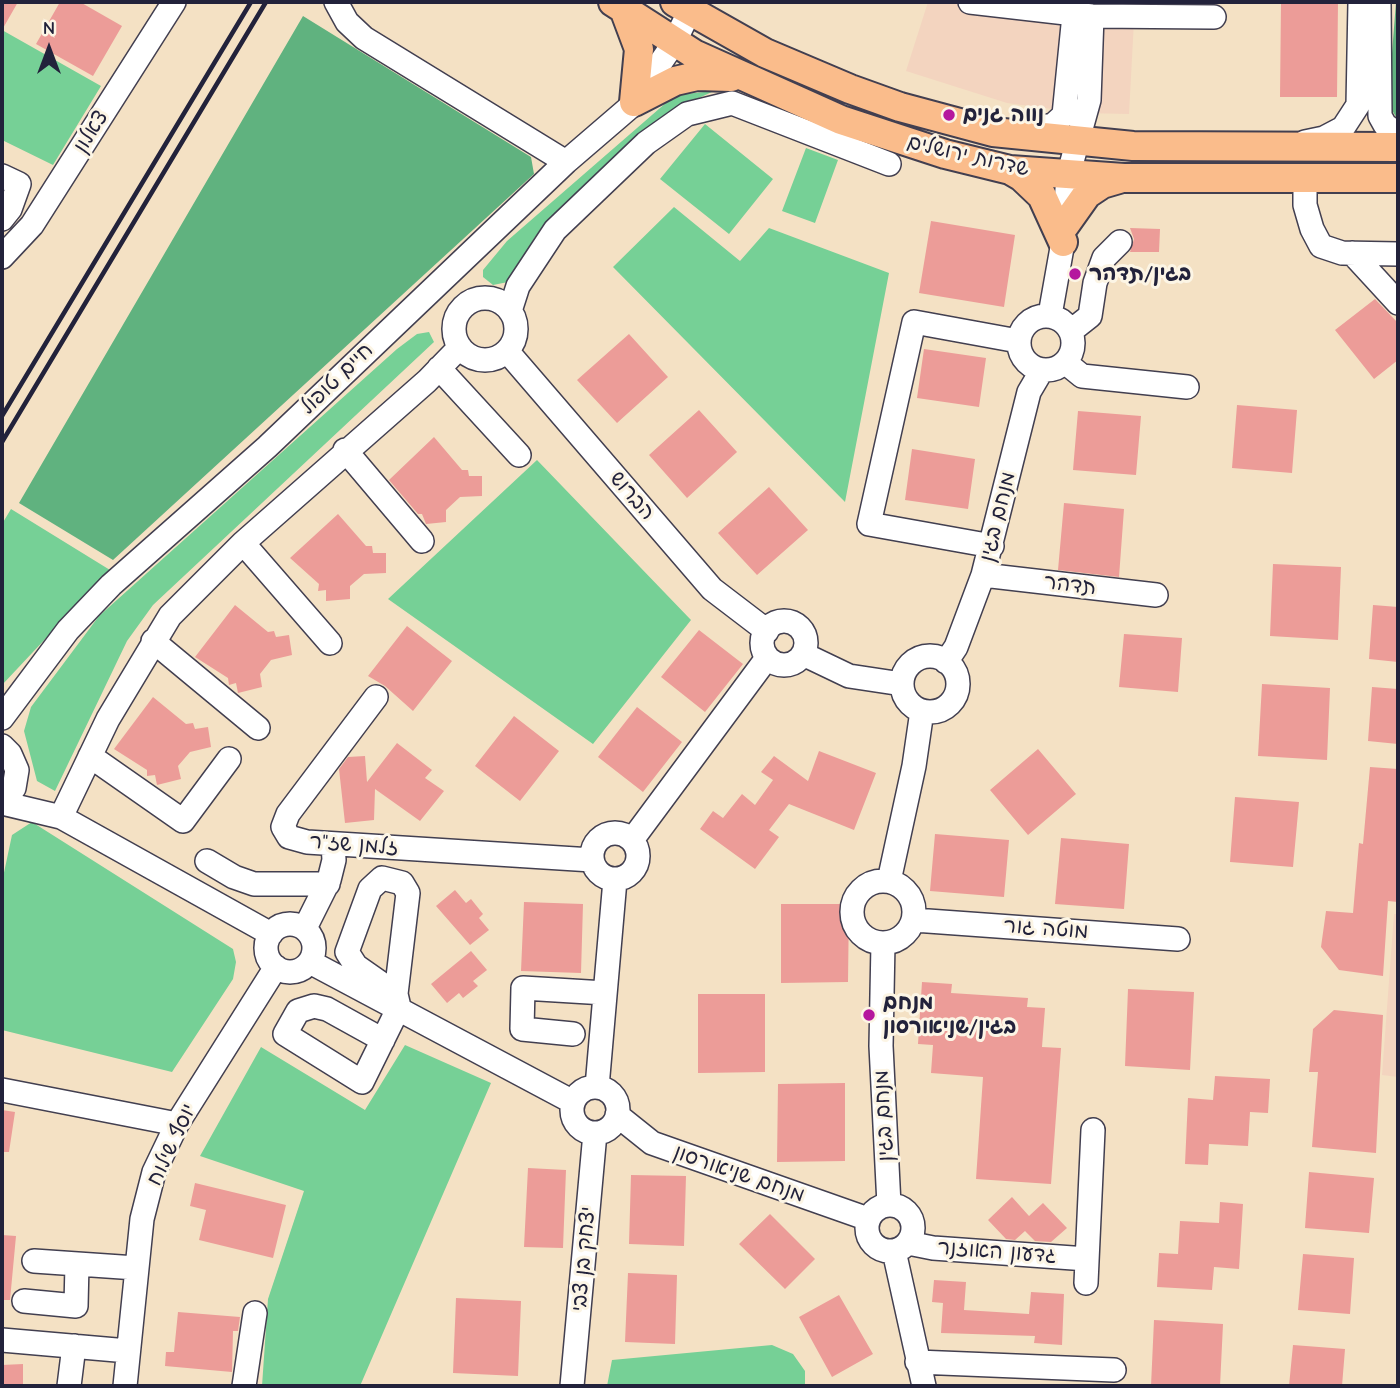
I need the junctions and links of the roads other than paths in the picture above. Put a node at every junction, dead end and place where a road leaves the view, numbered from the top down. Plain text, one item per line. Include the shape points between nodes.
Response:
1 (174, 2) edge
2 (335, 2) edge
3 (720, 2) edge
4 (970, 2) edge
5 (1360, 2) edge
6 (1378, 2) edge
7 (682, 4) edge
8 (619, 5) edge
9 (1083, 15) junction
10 (1214, 17) dead end
11 (674, 43) junction
12 (765, 53) junction
13 (743, 77) junction
14 (1089, 100) junction
15 (634, 102) junction
16 (993, 132) junction
17 (1398, 134) edge
18 (1077, 142) junction
19 (1133, 146) junction
20 (1258, 147) junction
21 (1398, 147) edge
22 (566, 162) junction
23 (889, 164) dead end
24 (1010, 170) junction
25 (2, 176) edge
26 (1069, 176) junction
27 (1124, 178) junction
28 (1306, 178) junction
29 (1398, 178) edge
30 (2, 219) edge
31 (1064, 233) junction
32 (1120, 243) dead end
33 (1352, 253) junction
34 (1398, 254) edge
35 (2, 257) edge
36 (447, 275) junction
37 (471, 302) junction
38 (1398, 303) edge
39 (510, 311) junction
40 (1050, 316) junction
41 (1071, 331) junction
42 (1018, 341) junction
43 (460, 347) junction
44 (507, 351) junction
45 (1066, 362) junction
46 (439, 368) junction
47 (1042, 370) junction
48 (1187, 387) dead end
49 (345, 450) junction
50 (519, 455) dead end
51 (422, 541) dead end
52 (243, 543) junction
53 (992, 546) junction
54 (983, 575) junction
55 (1156, 595) dead end
56 (766, 631) junction
57 (153, 641) junction
58 (330, 643) dead end
59 (803, 653) junction
60 (768, 658) junction
61 (946, 662) junction
62 (902, 684) junction
63 (376, 697) dead end
64 (922, 711) junction
65 (2, 718) edge
66 (258, 728) dead end
67 (2, 746) edge
68 (90, 757) junction
69 (229, 759) dead end
70 (16, 779) junction
71 (2, 803) edge
72 (54, 815) junction
73 (632, 840) junction
74 (333, 844) junction
75 (592, 860) junction
76 (207, 861) dead end
77 (615, 880) junction
78 (889, 881) junction
79 (328, 884) junction
80 (914, 920) junction
81 (305, 929) junction
82 (271, 934) junction
83 (1178, 939) dead end
84 (883, 943) junction
85 (310, 962) junction
86 (276, 967) junction
87 (606, 993) junction
88 (397, 1001) junction
89 (573, 1034) dead end
90 (383, 1040) dead end
91 (597, 1087) junction
92 (2, 1090) edge
93 (573, 1102) junction
94 (617, 1115) junction
95 (177, 1124) junction
96 (1093, 1130) dead end
97 (595, 1133) junction
98 (889, 1205) junction
99 (868, 1219) junction
100 (901, 1247) junction
101 (1087, 1259) junction
102 (33, 1261) dead end
103 (76, 1264) junction
104 (136, 1268) junction
105 (1086, 1283) dead end
106 (24, 1301) dead end
107 (255, 1313) dead end
108 (2, 1340) edge
109 (74, 1346) junction
110 (128, 1350) junction
111 (917, 1362) junction
112 (1114, 1370) dead end
113 (69, 1386) edge
114 (125, 1386) edge
115 (244, 1386) edge
116 (572, 1386) edge
117 (925, 1386) edge

1 - 35 street, צאלון via 32,225
2 - 22 street via 346,22 364,38
3 - 12 main road via 729,19
4 - 9 street
5 - 20 street via 1358,105 1351,119 1324,138
6 - 17 street via 1380,116
7 - 11 street, חיים טופול
7 - 12 main road, שדרות ירושלים
8 - 11 main road, שדרות ירושלים
8 - 15 main road via 639,50
9 - 10 street
9 - 14 street
9 - 16 street via 1062,119 1044,127
11 - 13 main road, שדרות ירושלים
11 - 15 street, חיים טופול
12 - 16 main road, שדרות ירושלים via 888,103
13 - 15 main road via 696,76 675,81
13 - 24 main road, שדרות ירושלים via 884,136
14 - 18 street
14 - 19 street via 1094,121 1102,131
15 - 22 street, חיים טופול
16 - 18 main road, שדרות ירושלים
18 - 19 main road, שדרות ירושלים
18 - 26 street
19 - 20 main road, שדרות ירושלים
20 - 21 main road, שדרות ירושלים
22 - 36 street, חיים טופול
23 - 39 street via 732,103 687,114 646,144 555,230 518,286
24 - 26 main road, שדרות ירושלים
24 - 31 main road via 1042,196
25 - 30 street via 19,184
26 - 27 main road, שדרות ירושלים
26 - 31 street
27 - 28 main road, שדרות ירושלים
27 - 31 main road via 1094,189 1079,203
28 - 29 main road, שדרות ירושלים
28 - 33 street via 1306,205 1321,246
31 - 40 street
32 - 41 street via 1104,258 1090,316
33 - 34 street
33 - 38 street
36 - 37 street
36 - 65 street, חיים טופול via 267,447 111,586 68,630
37 - 39 street via 495,300
37 - 43 street via 456,319 454,334
39 - 44 street via 516,329
40 - 41 street via 1066,323
40 - 42 street via 1032,319
41 - 45 street via 1074,348
42 - 47 street via 1022,357
42 - 53 street via 914,322 869,524
43 - 44 street via 485,360
43 - 46 street
44 - 56 street, הברוש via 712,589
45 - 47 street
45 - 48 street via 1082,376
46 - 49 street
46 - 50 street
47 - 53 street, מנחם בגין via 1029,393
49 - 51 street
49 - 52 street
52 - 57 street via 170,617
52 - 58 street
53 - 54 street, מנחם בגין
54 - 55 street, תדהר
54 - 61 street, מנחם בגין
56 - 59 street via 776,623 794,624 804,635
56 - 60 street via 762,644
57 - 66 street
57 - 68 street
59 - 60 street via 782,665
59 - 62 street via 849,676
60 - 73 street
61 - 62 street via 928,656 918,659 904,672
61 - 64 street via 957,677 955,696 941,709
62 - 64 street via 906,700
63 - 74 street, זלמן שז"ר via 284,823 286,834 294,839
64 - 78 street
67 - 70 street via 14,762
68 - 69 street via 183,821
68 - 72 street
70 - 71 street
70 - 72 street
71 - 72 street
72 - 82 street
73 - 75 street via 617,833 603,836 593,849
73 - 77 street via 638,862 629,875
74 - 75 street, זלמן שז"ר
74 - 79 street
75 - 77 street via 600,874
76 - 79 street via 254,884
77 - 87 street
78 - 80 street via 908,892
78 - 84 street via 865,886 857,893 851,913 859,933
79 - 81 street
80 - 83 street, מוטה גור
80 - 84 street via 902,938
81 - 82 street via 286,924
81 - 85 street via 314,944
82 - 86 street via 267,952
84 - 98 street, מנחם בגין via 881,1046
85 - 86 street via 294,972
85 - 88 street
86 - 95 street, יוסף שילוח
87 - 89 street via 523,988 522,1028
87 - 91 street
88 - 90 street
88 - 93 street
91 - 93 street via 583,1090
91 - 94 street via 616,1100
92 - 95 street
93 - 97 street via 575,1121
94 - 97 street via 608,1128
94 - 99 street, מנחם שניאורסון via 652,1143
95 - 104 street, יוסף שילוח via 154,1172
96 - 101 street, גדעון האוזנר
97 - 116 street, יצחק בן צבי
98 - 99 street
98 - 100 street via 911,1218 913,1233
99 - 100 street via 870,1240 883,1250
100 - 101 street, גדעון האוזנר
100 - 111 street
101 - 105 street, גדעון האוזנר
102 - 103 street
103 - 104 street
103 - 106 street via 76,1306
104 - 110 street, יוסף שילוח
107 - 115 street
108 - 109 street
109 - 110 street
109 - 113 street
110 - 114 street, יוסף שילוח
111 - 112 street
111 - 117 street

